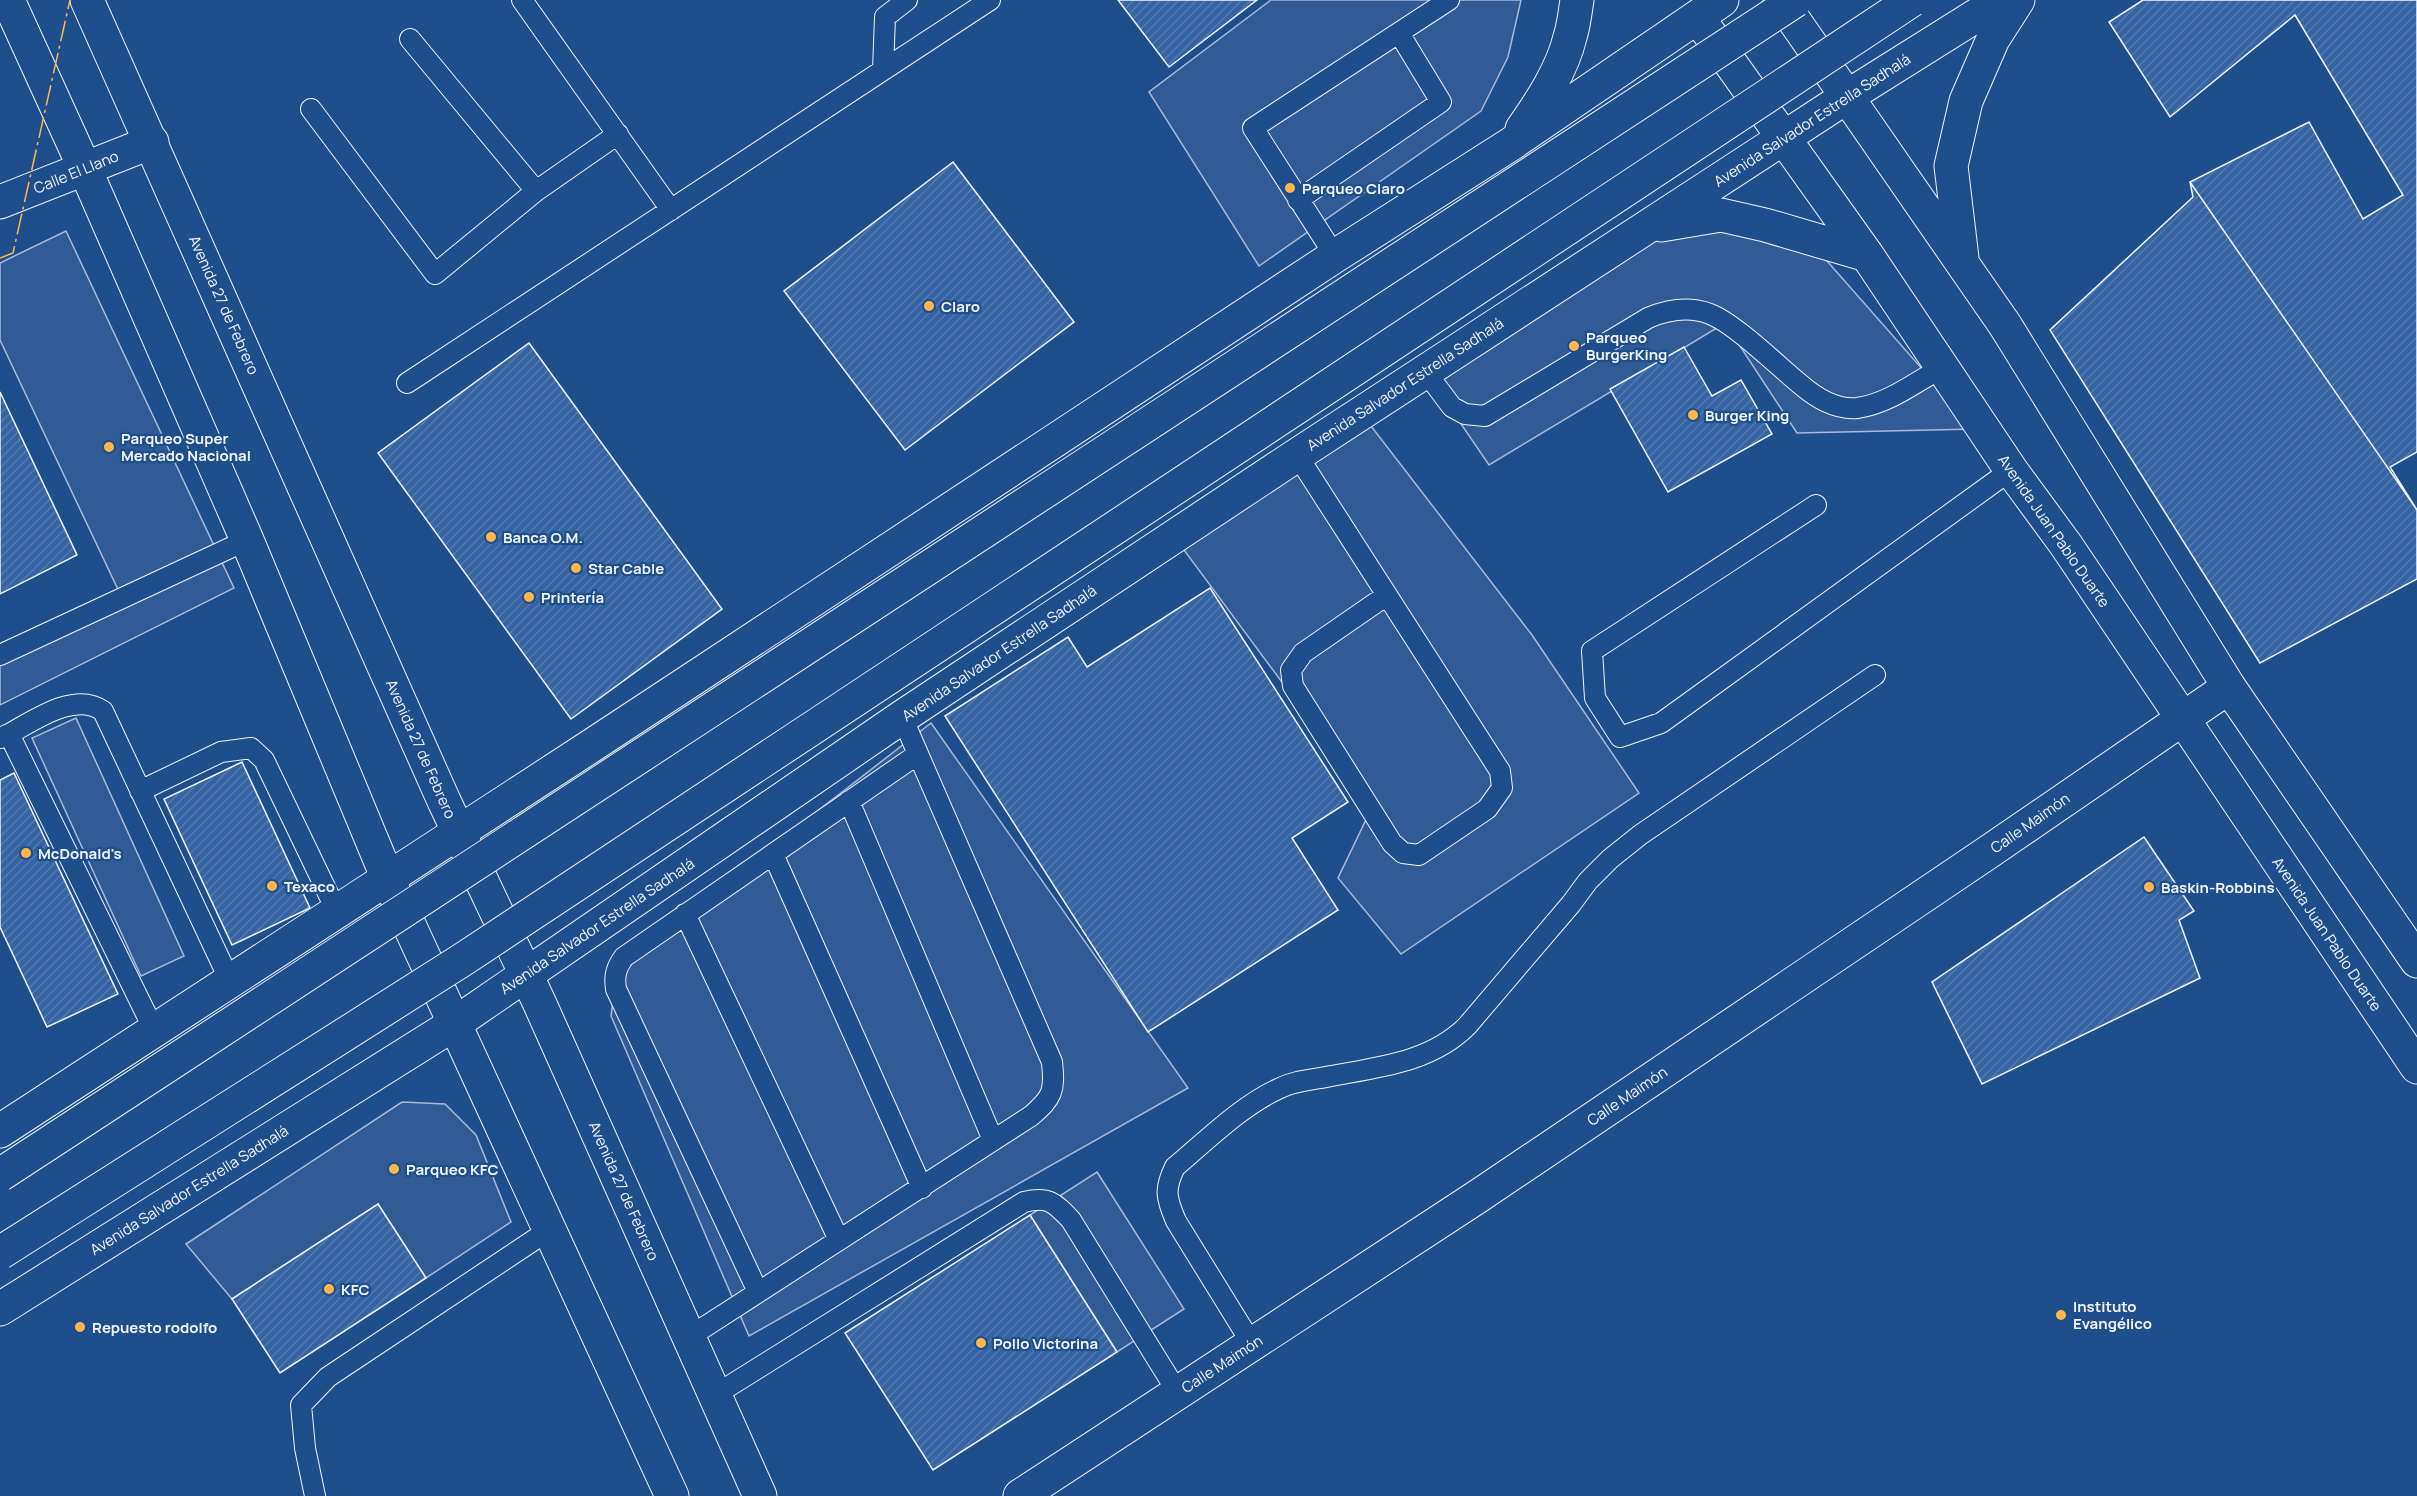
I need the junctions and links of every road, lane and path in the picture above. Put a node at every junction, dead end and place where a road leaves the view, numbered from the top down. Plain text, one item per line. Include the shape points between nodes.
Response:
1 (8, 0) edge
2 (87, 0) edge
3 (522, 0) edge
4 (907, 0) edge
5 (990, 0) edge
6 (1449, 0) edge
7 (1576, 0) edge
8 (1780, 0) edge
9 (1796, 0) edge
10 (1912, 0) edge
11 (2001, 0) edge
12 (2018, 0) edge
13 (1702, 5) edge
14 (1399, 33) junction
15 (410, 39) dead end
16 (883, 70) junction
17 (1848, 96) junction
18 (311, 108) dead end
19 (618, 134) junction
20 (1783, 138) junction
21 (152, 142) junction
22 (1511, 144) junction
23 (85, 169) junction
24 (536, 191) junction
25 (1298, 200) junction
26 (0, 202) edge
27 (671, 210) junction
28 (1644, 228) junction
29 (1867, 255) junction
30 (1335, 256) junction
31 (1963, 263) junction
32 (1943, 367) junction
33 (1425, 370) junction
34 (407, 384) dead end
35 (1296, 455) junction
36 (2011, 470) junction
37 (1816, 505) dead end
38 (247, 540) junction
39 (1387, 595) junction
40 (0, 655) edge
41 (1875, 675) dead end
42 (2229, 687) junction
43 (902, 717) junction
44 (2183, 718) junction
45 (5, 736) edge
46 (918, 753) junction
47 (140, 791) junction
48 (849, 801) junction
49 (459, 832) junction
50 (773, 854) junction
51 (388, 879) junction
52 (337, 912) junction
53 (685, 914) junction
54 (2417, 961) edge
55 (527, 975) junction
56 (230, 981) junction
57 (454, 1024) junction
58 (154, 1030) junction
59 (2417, 1067) edge
60 (0, 1131) edge
61 (993, 1140) junction
62 (0, 1175) edge
63 (922, 1188) junction
64 (549, 1230) junction
65 (839, 1240) junction
66 (0, 1253) edge
67 (758, 1292) junction
68 (0, 1309) edge
69 (689, 1337) junction
70 (1252, 1344) junction
71 (1178, 1393) junction
72 (715, 1395) junction
73 (315, 1496) edge
74 (672, 1496) edge
75 (760, 1496) edge
76 (1020, 1496) edge

1 - 23 main road
2 - 21 main road, Avenida 27 de Febrero
3 - 19 lane
4 - 16 lane via 885,17
5 - 16 lane
6 - 14 lane
7 - 22 main road via 1570,39 1557,71
8 - 17 main road
9 - 62 main road, bridge
10 - 66 main road, bridge via 462,960
11 - 17 main road, Avenida Salvador Estrella Sadhalá
12 - 31 main road via 1993,39 1966,101 1951,166
13 - 20 main road, Avenida Juan Pablo Duarte
13 - 22 main road
14 - 25 lane via 1441,102
14 - 25 lane via 1253,128
15 - 24 lane
16 - 27 lane
17 - 20 main road, Avenida Salvador Estrella Sadhalá
17 - 31 main road
18 - 24 lane via 435,274
19 - 24 lane
19 - 27 lane
20 - 28 main road, Avenida Salvador Estrella Sadhalá
20 - 29 main road, Avenida Juan Pablo Duarte
21 - 23 main road, Calle El Llano
21 - 49 main road, Avenida 27 de Febrero
22 - 30 main road
23 - 26 main road, Calle El Llano
23 - 38 main road
25 - 30 lane
27 - 34 lane
28 - 29 main road via 1721,215
28 - 33 main road, Avenida Salvador Estrella Sadhalá
29 - 32 main road, Avenida Juan Pablo Duarte
30 - 49 main road
31 - 42 main road
32 - 33 lane via 1881,402 1855,408 1835,406 1814,396 1710,314 1685,309 1648,318 1485,416 1465,414 1452,407
32 - 36 main road, Avenida Juan Pablo Duarte
33 - 35 main road, Avenida Salvador Estrella Sadhalá
35 - 39 lane
35 - 43 main road, Avenida Salvador Estrella Sadhalá
36 - 37 lane via 1661,723 1620,737 1595,698 1592,651
36 - 44 main road, Avenida Juan Pablo Duarte
38 - 40 lane
38 - 51 main road
39 - 39 lane via 1500,771 1502,788 1487,809 1419,855 1403,854 1392,843 1293,686 1291,670 1303,653
41 - 70 lane via 1610,859 1452,1041 1413,1059 1305,1079 1278,1088 1175,1167 1168,1181 1167,1200 1176,1221
42 - 44 main road, Calle Maimón
42 - 54 main road
43 - 46 lane
43 - 55 main road, Avenida Salvador Estrella Sadhalá
44 - 59 main road, Avenida Juan Pablo Duarte
44 - 70 main road, Calle Maimón via 1487,1191
45 - 47 lane via 53,711 94,704 112,726
45 - 58 lane
46 - 48 lane
46 - 61 lane via 1052,1062 1054,1083 1046,1103
47 - 52 lane via 221,752 251,748 264,760
47 - 56 lane
48 - 50 lane
48 - 61 lane
49 - 51 main road
49 - 55 main road, Avenida 27 de Febrero
50 - 53 lane
50 - 63 lane
51 - 52 main road
51 - 57 main road
52 - 56 main road
53 - 65 lane
53 - 67 lane via 624,957 616,968 616,989
55 - 57 main road, Avenida Salvador Estrella Sadhalá
55 - 69 main road, Avenida 27 de Febrero
56 - 58 main road
57 - 64 main road
57 - 68 main road, Avenida Salvador Estrella Sadhalá
58 - 60 main road
61 - 63 lane
63 - 65 lane
64 - 73 lane via 328,1377 301,1405
64 - 74 main road
65 - 67 lane
67 - 69 lane
69 - 72 main road, Avenida 27 de Febrero
70 - 71 main road, Calle Maimón
71 - 72 lane via 1071,1220 1057,1205 1041,1198 1024,1202
71 - 76 main road, Calle Maimón
72 - 75 main road, Avenida 27 de Febrero

